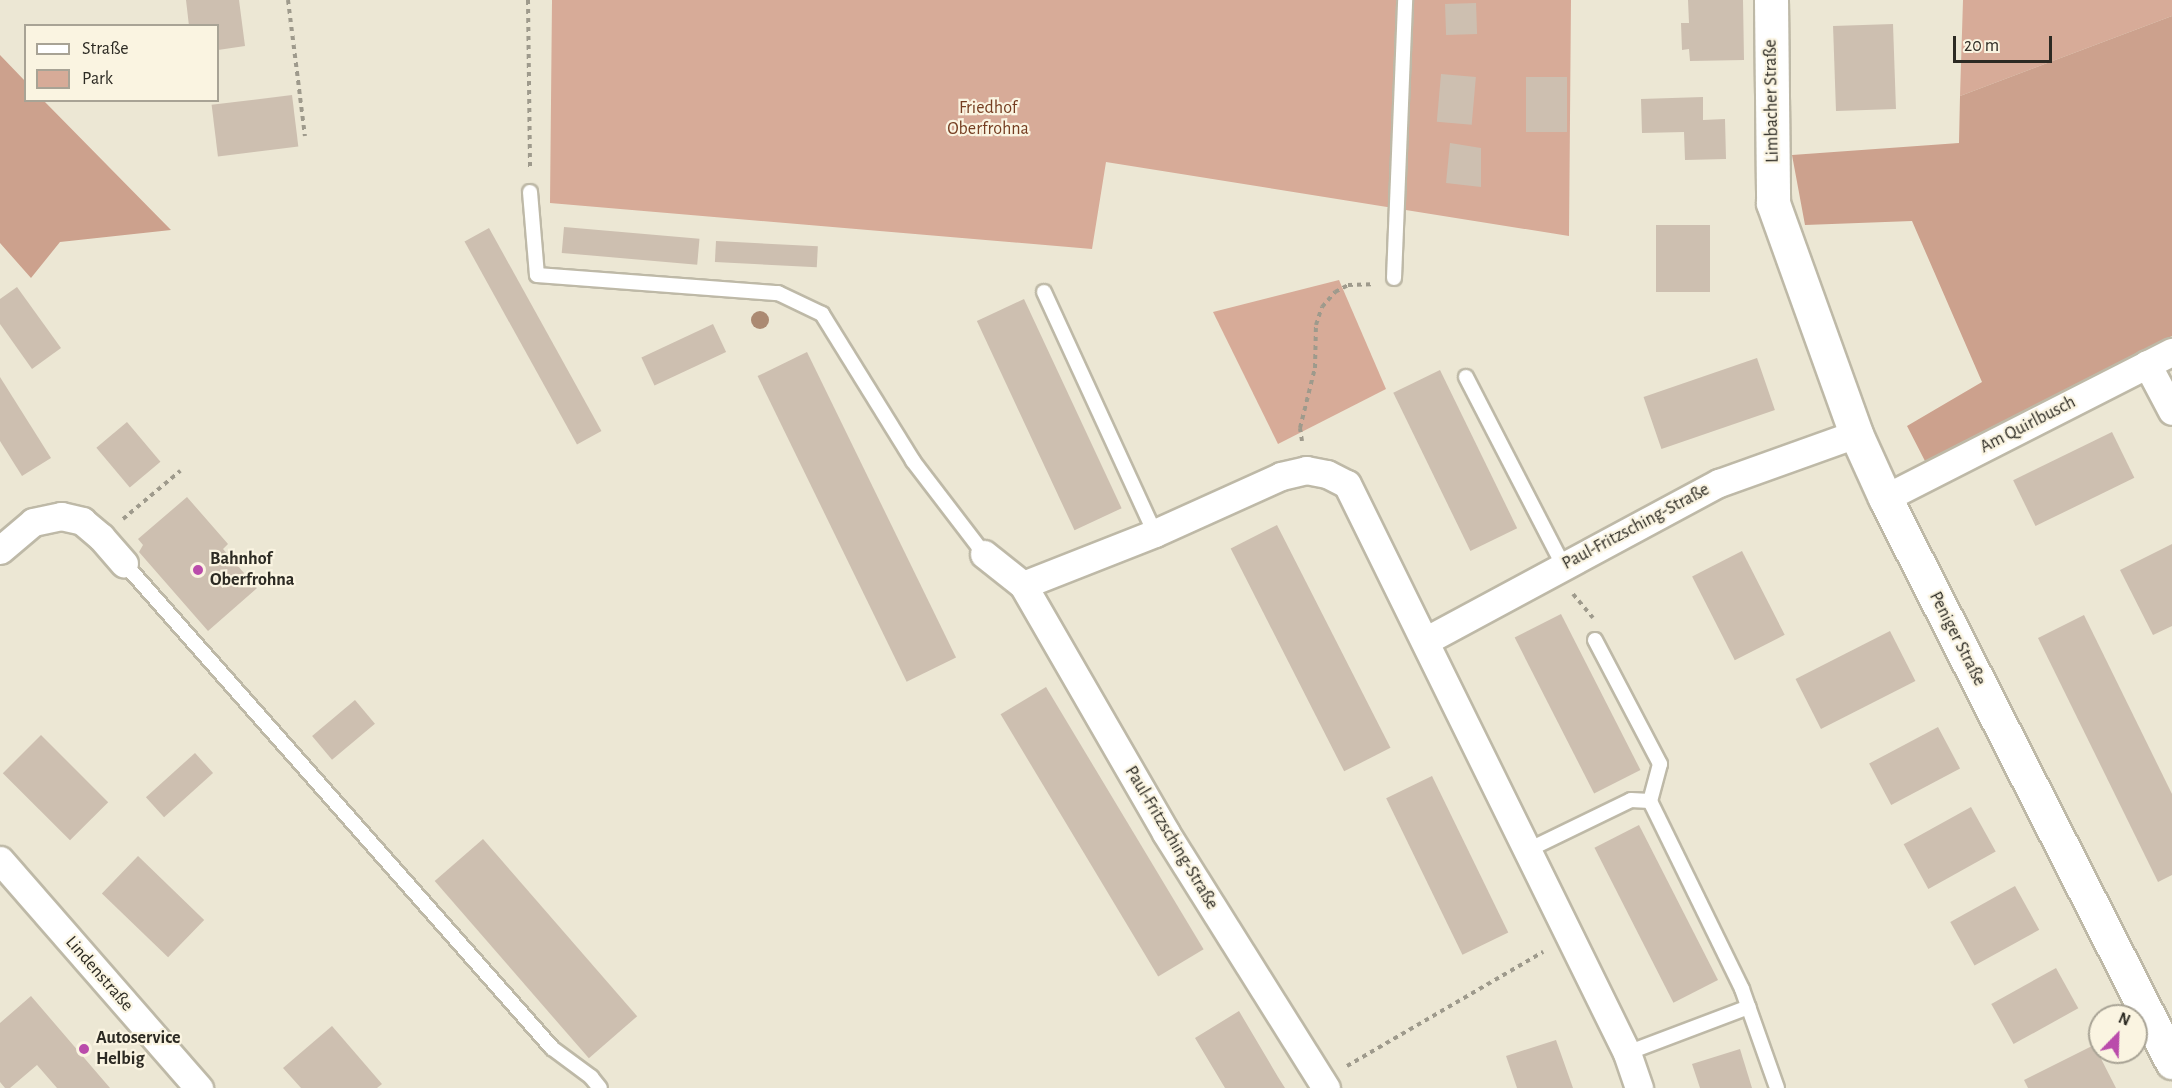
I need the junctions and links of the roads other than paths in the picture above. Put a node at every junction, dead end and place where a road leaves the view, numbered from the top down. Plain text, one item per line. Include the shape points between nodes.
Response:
1 (1405, 0) edge
2 (1771, 0) edge
3 (530, 192) road end
4 (1773, 203) joint
5 (1394, 278) road end
6 (1044, 292) dead end
7 (2172, 352) edge
8 (2147, 364) junction
9 (1466, 376) dead end
10 (2172, 411) edge
11 (1856, 434) junction
12 (1885, 498) junction
13 (1155, 533) junction
14 (0, 550) edge
15 (984, 554) joint
16 (124, 563) joint
17 (1559, 567) junction
18 (1023, 585) junction
19 (1595, 640) road end
20 (1425, 641) junction
21 (1650, 801) junction
22 (1528, 850) junction
23 (0, 860) edge
24 (1749, 1007) junction
25 (1627, 1053) junction
26 (2172, 1062) edge
27 (1324, 1084) edge
28 (199, 1088) edge
29 (600, 1088) edge
30 (1639, 1088) edge
31 (1777, 1088) edge

1 - 5 lane
2 - 4 street, Limbacher Straße
3 - 15 lane via 537,275 778,293 822,314 913,461
4 - 11 street, Peniger Straße
6 - 13 lane
7 - 8 street, Am Quirlbusch
8 - 10 street
8 - 12 street, Am Quirlbusch
9 - 17 lane
11 - 12 street, Peniger Straße
11 - 17 street, Paul-Fritzsching-Straße via 1719,483
12 - 26 street, Peniger Straße
13 - 18 street
13 - 20 street via 1281,476 1306,470 1328,474 1347,484
14 - 16 street via 33,522 61,516 82,521
15 - 18 street, Paul-Fritzsching-Straße
16 - 29 lane via 552,1048
17 - 20 street, Paul-Fritzsching-Straße
18 - 27 street, Paul-Fritzsching-Straße via 1166,833
19 - 21 lane via 1660,764
20 - 22 street
21 - 22 lane via 1631,800
21 - 24 lane
22 - 25 street
23 - 28 street, Lindenstraße
24 - 25 lane
24 - 31 lane
25 - 30 street

